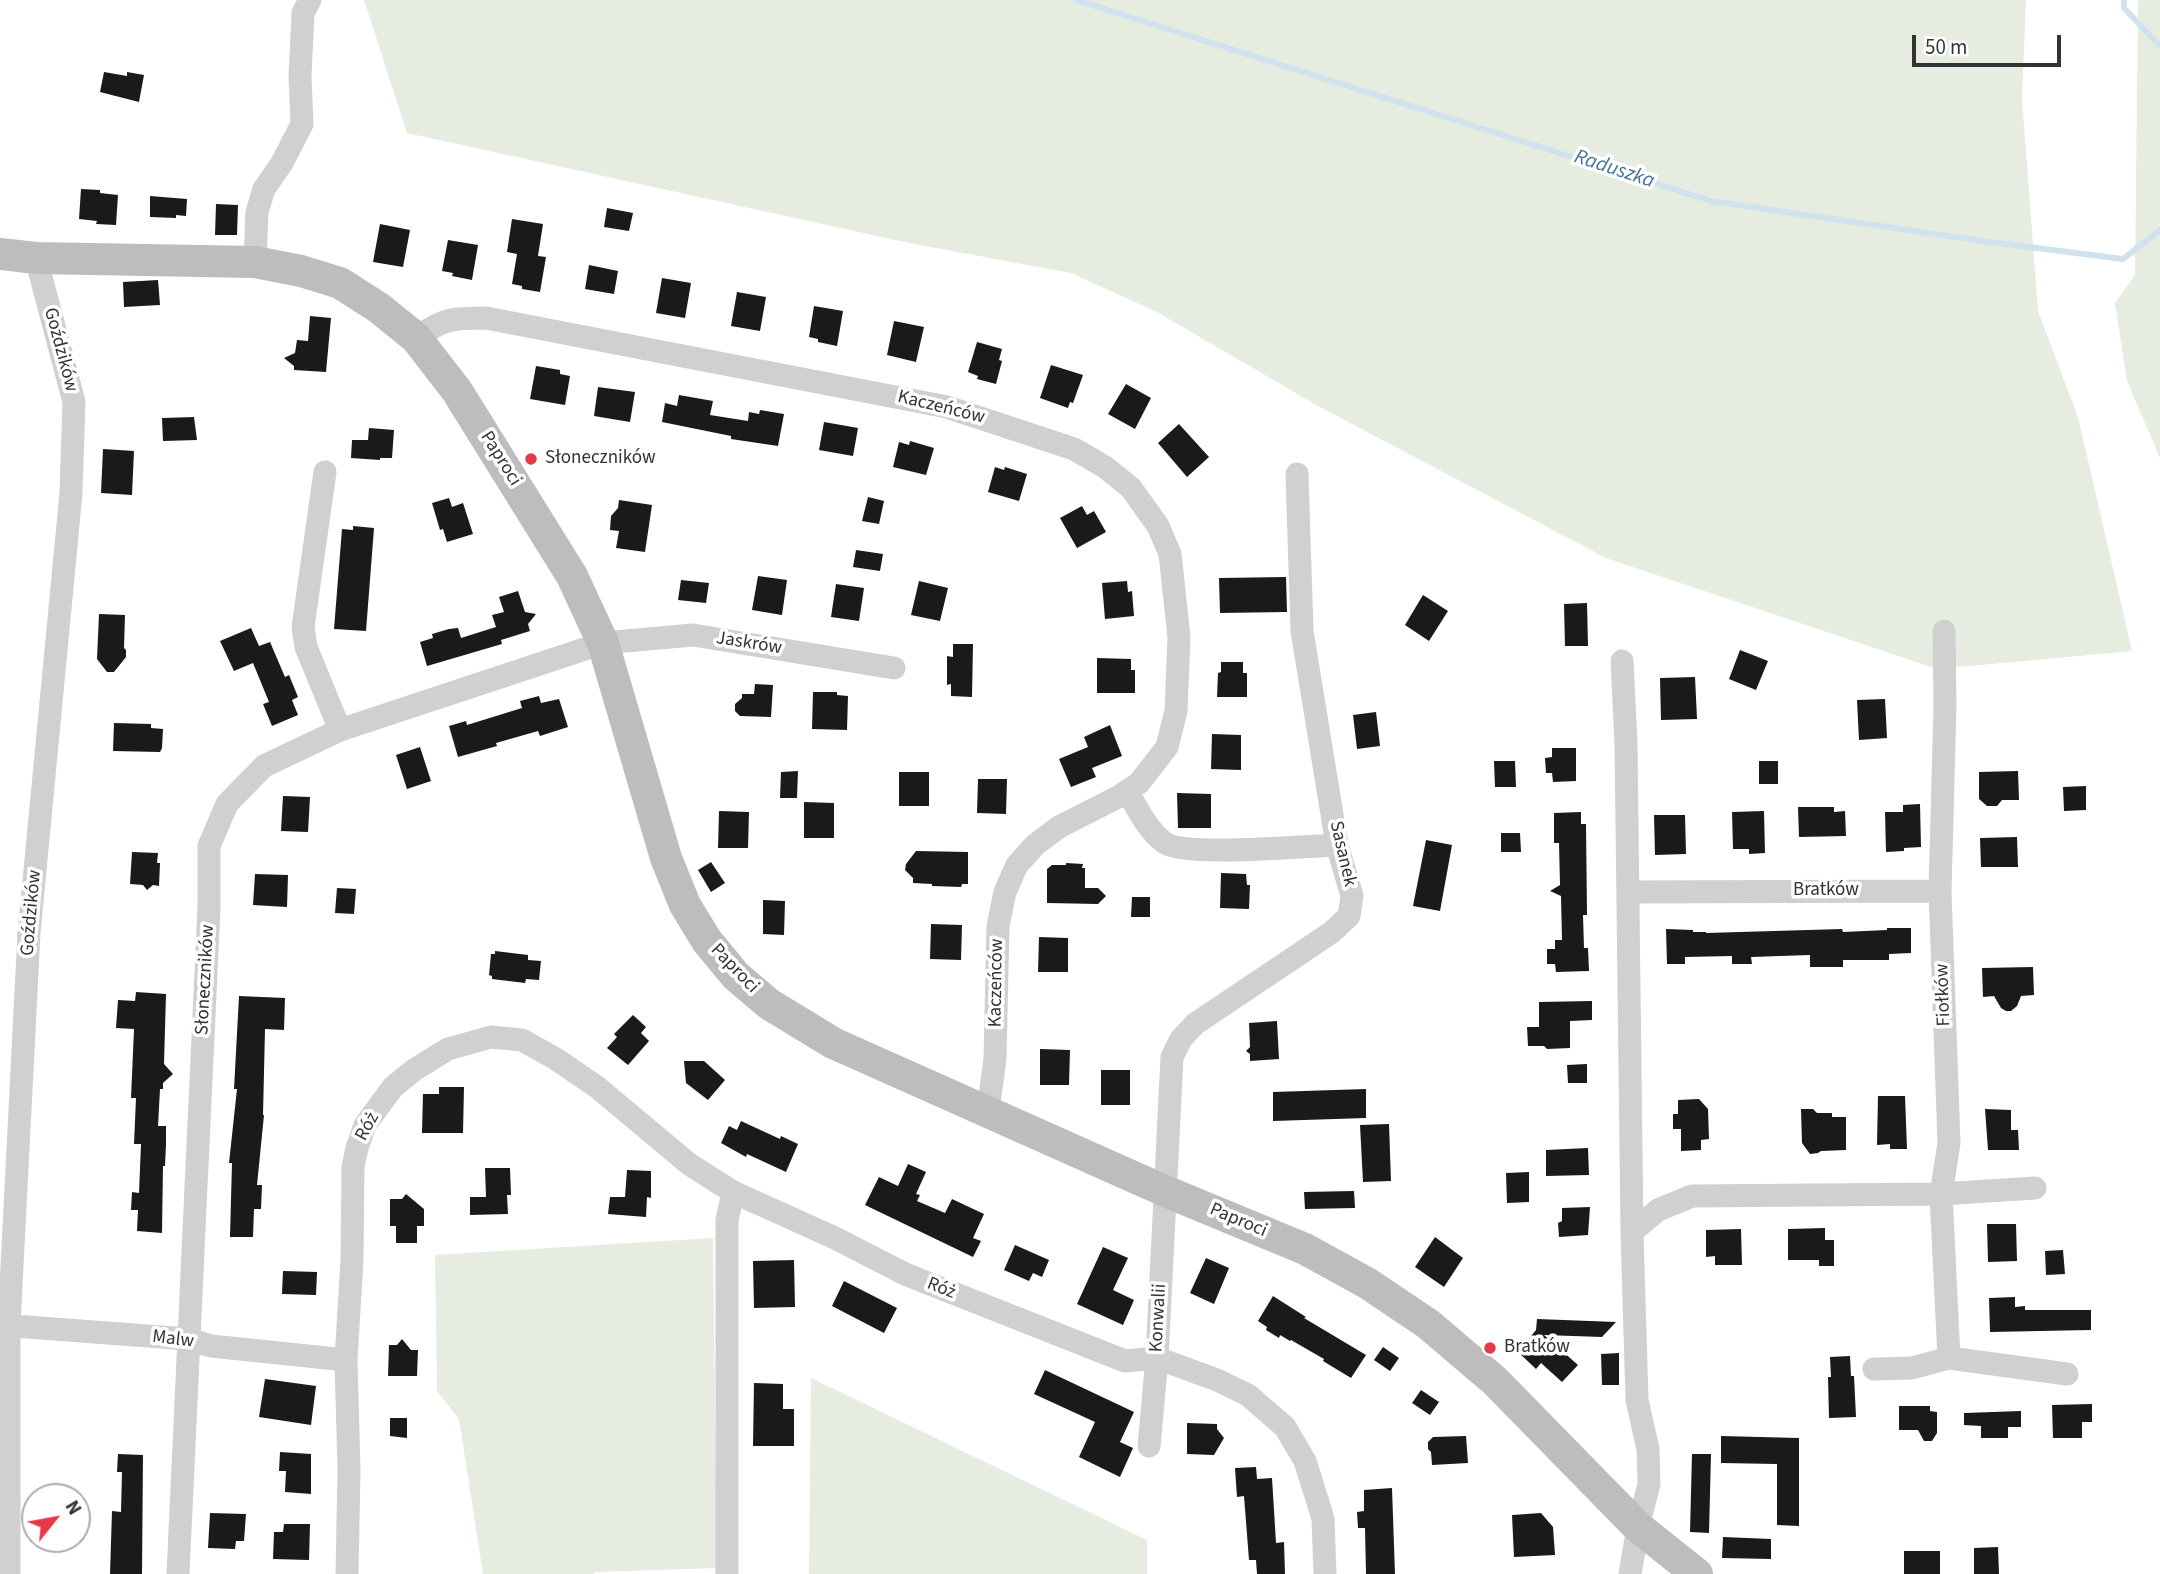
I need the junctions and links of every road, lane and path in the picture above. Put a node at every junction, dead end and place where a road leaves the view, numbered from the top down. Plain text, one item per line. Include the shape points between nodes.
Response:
1 (310, 0) edge
2 (0, 254) edge
3 (36, 258) junction
4 (255, 262) junction
5 (416, 338) junction
6 (325, 472) dead end
7 (1297, 474) dead end
8 (1944, 631) dead end
9 (603, 643) junction
10 (1622, 661) dead end
11 (894, 668) dead end
12 (340, 730) junction
13 (1127, 791) junction
14 (1337, 845) junction
15 (1940, 891) junction
16 (1628, 892) junction
17 (988, 1111) junction
18 (2035, 1188) dead end
19 (1165, 1191) junction
20 (733, 1192) junction
21 (1941, 1194) junction
22 (1632, 1232) junction
23 (5, 1325) edge
24 (188, 1339) junction
25 (1157, 1358) junction
26 (1949, 1358) junction
27 (346, 1360) junction
28 (1874, 1369) dead end
29 (2067, 1374) dead end
30 (1149, 1446) dead end
31 (1638, 1527) junction
32 (9, 1574) edge
33 (178, 1574) edge
34 (347, 1574) edge
35 (727, 1574) edge
36 (1325, 1574) edge
37 (1630, 1574) edge
38 (1697, 1574) edge

1 - 4 street via 303,13 302,124 264,189 257,212
2 - 3 street, Paproci
3 - 4 street, Paproci
3 - 23 street, Goździków via 74,402 71,493 29,933
4 - 5 street, Paproci via 340,283
5 - 9 street, Paproci via 457,391 526,499 572,576
5 - 13 street, Kaczeńców via 453,318 486,318 947,407 1074,449 1105,467 1131,488 1158,526 1170,554 1179,637 1177,711 1167,747
6 - 12 street via 303,627 306,647
7 - 14 street, Sasanek via 1302,631
8 - 15 street, Fiołków
9 - 11 street, Jaskrów via 693,635
9 - 12 street, Słoneczników
9 - 17 street, Paproci via 666,858 685,905 707,941 736,976 769,1004 833,1043
10 - 16 street
12 - 24 street, Słoneczników via 264,766 227,804 208,846 209,908
13 - 14 street via 1148,827 1167,845 1203,851
13 - 17 street, Kaczeńców via 1035,845 1017,865 1005,892 998,926 995,1059
14 - 19 street, Sasanek via 1352,896 1349,916 1195,1024 1181,1039 1172,1058
15 - 16 street, Bratków
15 - 21 street, Fiołków via 1949,1143
16 - 22 street
17 - 19 street, Paproci
18 - 21 street
19 - 25 street, Konwalii
19 - 31 street, Paproci via 1305,1249 1428,1324 1495,1381
20 - 25 street, Róż via 905,1274 1125,1362
20 - 27 street, Róż via 689,1164 597,1087 522,1040 491,1037 448,1049 393,1087 365,1125 357,1148
20 - 35 street via 727,1220
21 - 22 street via 1692,1196 1658,1210
21 - 26 street, Fiołków
22 - 31 street via 1636,1400 1648,1449 1649,1484
23 - 24 street, Malw
23 - 32 street, Goździków
24 - 27 street, Malw via 211,1346
24 - 33 street, Słoneczników
25 - 30 street, Konwalii
25 - 36 street via 1248,1395 1285,1427 1305,1461 1320,1507
26 - 28 street via 1912,1367
26 - 29 street
27 - 34 street, Róż
31 - 37 street
31 - 38 street, Paproci

